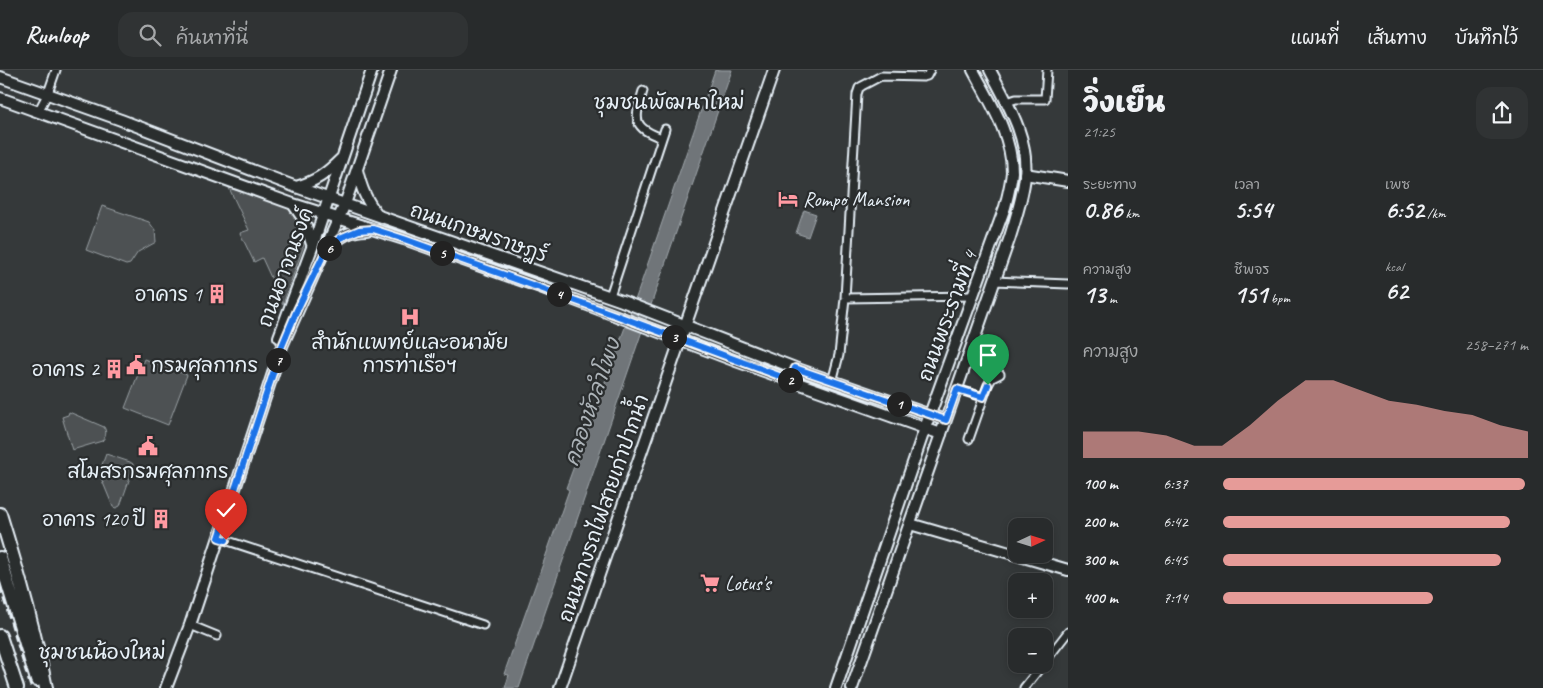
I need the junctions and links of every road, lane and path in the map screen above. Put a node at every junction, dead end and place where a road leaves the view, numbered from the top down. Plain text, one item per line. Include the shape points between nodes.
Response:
1 (56, 70) edge
2 (372, 70) edge
3 (391, 70) edge
4 (774, 70) edge
5 (930, 70) edge
6 (973, 70) edge
7 (990, 70) edge
8 (1047, 70) edge
9 (882, 73) edge
10 (0, 78) edge
11 (643, 91) dead end
12 (48, 93) junction
13 (0, 98) edge
14 (1007, 102) junction
15 (38, 112) junction
16 (665, 129) dead end
17 (662, 138) junction
18 (343, 158) junction
19 (357, 170) junction
20 (1025, 174) junction
21 (1068, 181) edge
22 (296, 187) junction
23 (328, 198) junction
24 (293, 204) junction
25 (345, 204) junction
26 (323, 214) junction
27 (378, 215) junction
28 (339, 218) junction
29 (373, 229) junction
30 (312, 246) junction
31 (324, 254) junction
32 (520, 265) junction
33 (515, 279) junction
34 (994, 282) junction
35 (1068, 284) edge
36 (610, 296) junction
37 (973, 296) junction
38 (845, 298) junction
39 (684, 325) junction
40 (679, 339) junction
41 (795, 368) junction
42 (1000, 374) dead end
43 (790, 380) junction
44 (832, 382) junction
45 (957, 389) junction
46 (983, 397) junction
47 (930, 415) junction
48 (946, 420) junction
49 (925, 428) junction
50 (941, 434) junction
51 (969, 439) dead end
52 (0, 514) edge
53 (910, 524) junction
54 (219, 538) junction
55 (0, 558) edge
56 (1068, 570) edge
57 (190, 625) junction
58 (482, 626) dead end
59 (1068, 632) edge
60 (0, 636) edge
61 (217, 636) dead end
62 (1053, 651) edge
63 (1035, 673) edge
64 (17, 688) edge
65 (39, 688) edge
66 (46, 688) edge
67 (160, 688) edge
68 (166, 688) edge
69 (560, 688) edge
70 (836, 688) edge
71 (852, 688) edge
72 (1024, 688) edge

1 - 12 street
2 - 18 street, ถนนอาจณรงค์
3 - 19 street, ถนนอาจณรงค์
4 - 39 street
5 - 9 street via 923,77
6 - 37 street, ถนนพระรามที่ 4 via 1003,129 1012,174 1005,207
7 - 14 street, ถนนพระรามที่ 4
8 - 14 street via 1045,99
9 - 38 street via 859,88 856,94
10 - 12 street, ถนนเกษมราษฎร์
11 - 17 street via 637,112 639,124 648,133
12 - 15 street
12 - 22 street, ถนนเกษมราษฎร์
13 - 15 street, ถนนเกษมราษฎร์
14 - 20 street, ถนนพระรามที่ 4 via 1022,137
15 - 24 street, ถนนเกษมราษฎร์
16 - 17 street
17 - 36 street
18 - 22 street via 318,179
18 - 23 street, ถนนอาจณรงค์
19 - 25 street, ถนนอาจณรงค์
19 - 27 street via 368,204
20 - 21 street
20 - 34 street, ถนนพระรามที่ 4 via 1018,210
22 - 23 street, ถนนเกษมราษฎร์
23 - 25 street, ถนนเกษมราษฎร์
23 - 26 street, ถนนอาจณรงค์
24 - 26 street, ถนนเกษมราษฎร์
24 - 30 street via 304,220
25 - 27 street, ถนนเกษมราษฎร์
25 - 28 street, ถนนอาจณรงค์
26 - 28 street, ถนนเกษมราษฎร์
26 - 30 street, ถนนอาจณรงค์
27 - 32 street, ถนนเกษมราษฎร์
28 - 29 street, ถนนเกษมราษฎร์
28 - 31 street, ถนนอาจณรงค์
29 - 31 street via 345,235
29 - 33 street, ถนนเกษมราษฎร์
30 - 67 street, ถนนอาจณรงค์
31 - 54 street, ถนนอาจณรงค์ via 282,346
32 - 33 street
32 - 36 street, ถนนเกษมราษฎร์
33 - 40 street, ถนนเกษมราษฎร์
34 - 35 street
34 - 45 street, ถนนพระรามที่ 4
36 - 39 street, ถนนเกษมราษฎร์
37 - 38 street
37 - 47 street, ถนนพระรามที่ 4
38 - 44 street via 839,355
39 - 40 street, ถนนทางรถไฟสายเก่าปากน้ำ
39 - 41 street, ถนนเกษมราษฎร์
40 - 43 street, ถนนเกษมราษฎร์
40 - 69 street, ถนนทางรถไฟสายเก่าปากน้ำ
41 - 43 street
41 - 44 street, ถนนเกษมราษฎร์
42 - 46 street via 990,381
43 - 49 street, ถนนเกษมราษฎร์
44 - 47 street, ถนนเกษมราษฎร์
45 - 46 street
45 - 48 street, ถนนพระรามที่ 4
46 - 51 street
47 - 48 street, ถนนเกษมราษฎร์
47 - 49 street, ถนนพระรามที่ 4
48 - 50 street, ถนนพระรามที่ 4
49 - 50 street, ถนนเกษมราษฎร์
49 - 70 street, ถนนพระรามที่ 4
50 - 53 street, ถนนพระรามที่ 4
52 - 66 highway via 37,641
53 - 56 street
53 - 71 street, ถนนพระรามที่ 4
54 - 57 street, ถนนอาจณรงค์
54 - 58 street
55 - 65 highway
57 - 61 street
57 - 68 street, ถนนอาจณรงค์
59 - 62 street
60 - 64 highway
63 - 72 street

